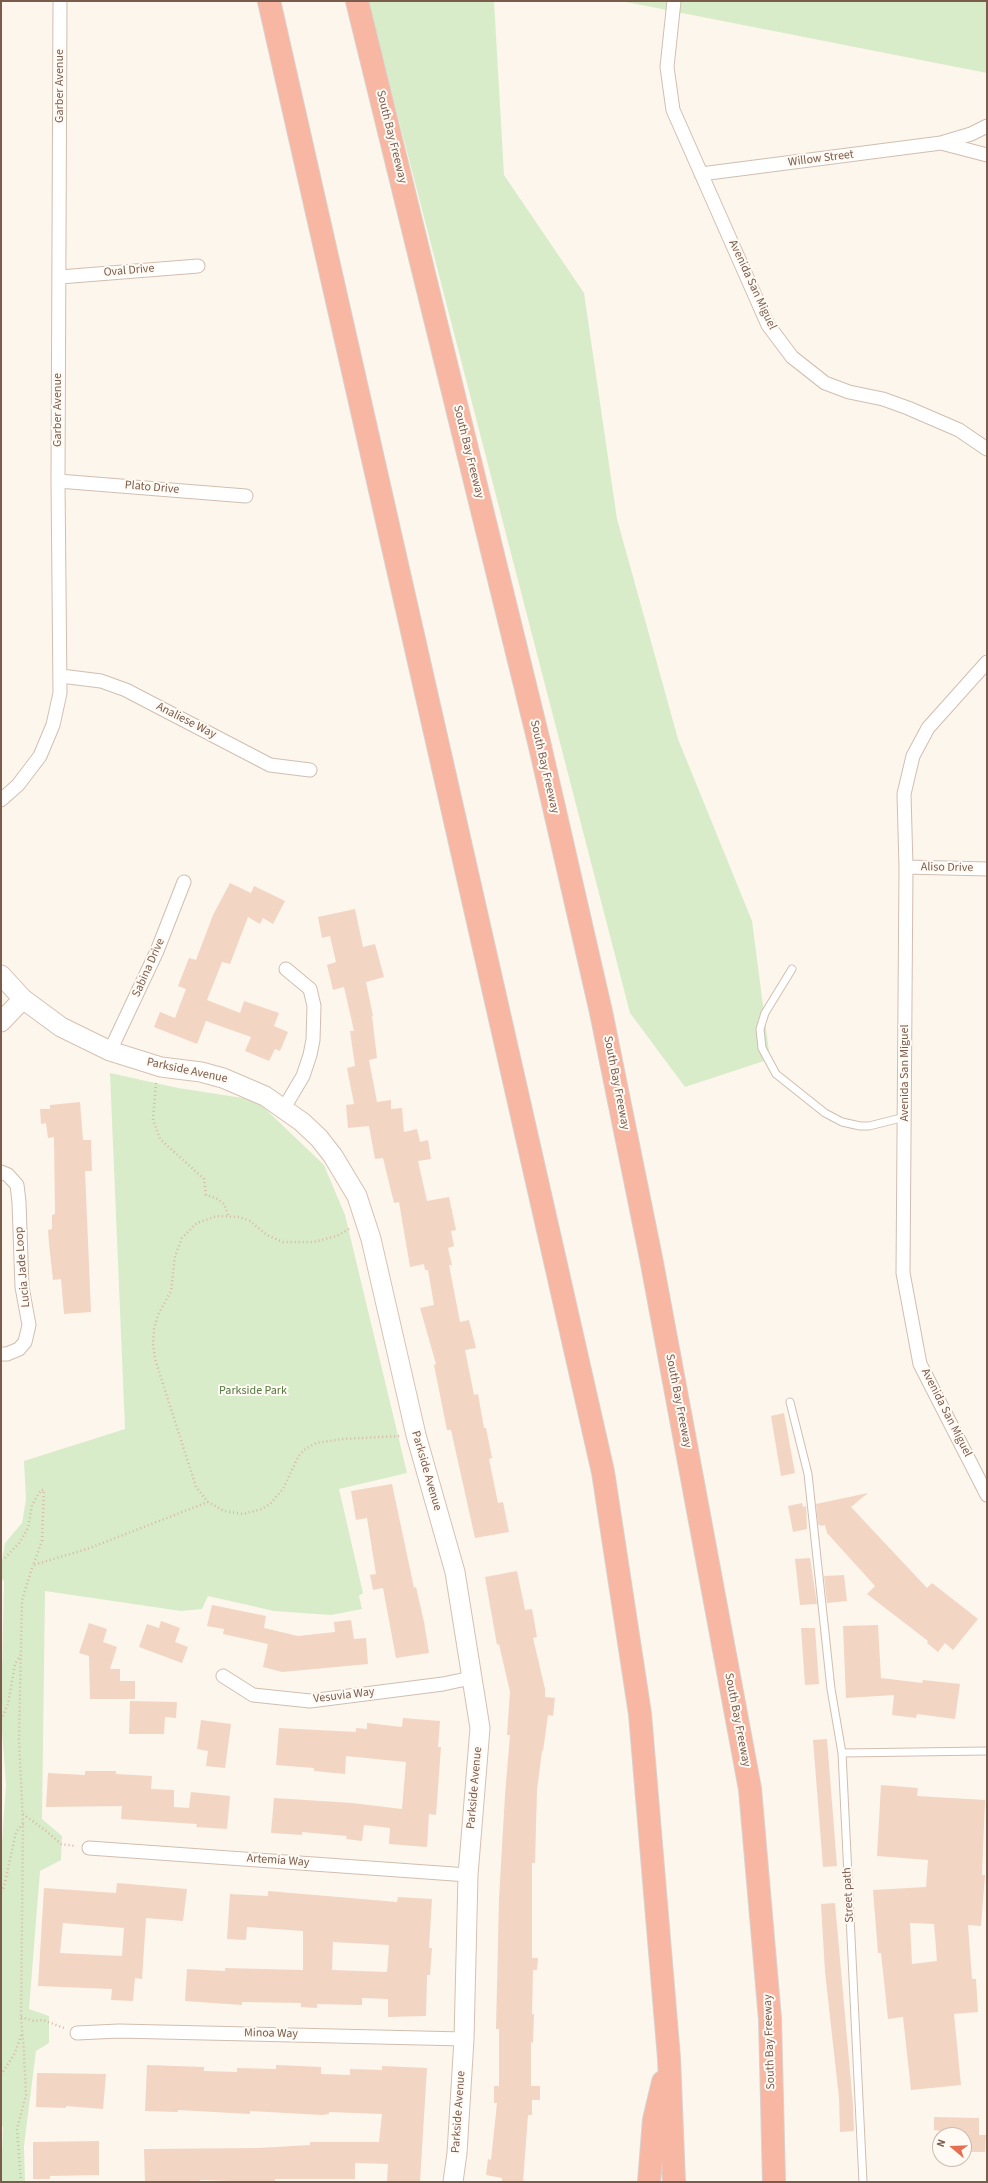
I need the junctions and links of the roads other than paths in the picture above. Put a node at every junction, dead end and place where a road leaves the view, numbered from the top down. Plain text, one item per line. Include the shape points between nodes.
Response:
1 (60, 1) edge
2 (269, 1) edge
3 (357, 1) edge
4 (674, 1) edge
5 (987, 126) edge
6 (941, 144) junction
7 (987, 155) edge
8 (701, 174) junction
9 (198, 266) dead end
10 (60, 277) junction
11 (987, 449) edge
12 (58, 481) junction
13 (246, 496) dead end
14 (987, 662) edge
15 (60, 676) junction
16 (310, 770) dead end
17 (1, 800) edge
18 (906, 867) junction
19 (987, 869) edge
20 (184, 882) dead end
21 (286, 969) dead end
22 (792, 969) dead end
23 (1, 975) edge
24 (23, 999) junction
25 (1, 1022) edge
26 (110, 1052) junction
27 (284, 1108) junction
28 (905, 1117) junction
29 (1, 1172) edge
30 (1, 1354) edge
31 (790, 1402) dead end
32 (987, 1495) edge
33 (223, 1676) dead end
34 (470, 1678) junction
35 (987, 1751) edge
36 (842, 1752) junction
37 (90, 1848) road end
38 (468, 1874) junction
39 (770, 2019) junction
40 (77, 2033) road end
41 (464, 2039) junction
42 (669, 2058) junction
43 (452, 2182) edge
44 (649, 2182) edge
45 (674, 2182) edge
46 (774, 2182) edge
47 (790, 2182) edge
48 (863, 2182) edge

1 - 10 street, Garber Avenue
2 - 42 highway via 603,1472 640,1714
3 - 39 highway, South Bay Freeway via 537,735 601,1012 651,1258 750,1789
4 - 8 street, Avenida San Miguel via 667,67 673,110
5 - 6 street, Willow Street
6 - 7 street, Willow Street
6 - 8 street, Willow Street
8 - 11 street, Avenida San Miguel via 768,325 792,357 825,383 908,408 959,430
9 - 10 street, Oval Drive
10 - 12 street, Garber Avenue
12 - 13 street, Plato Drive
12 - 15 street, Garber Avenue
14 - 18 street, Avenida San Miguel via 928,728 913,756 904,794
15 - 16 street, Analiese Way via 101,681 126,690 270,765
15 - 17 street, Garber Avenue via 58,709 48,741 30,771
18 - 19 street, Aliso Drive
18 - 28 street, Avenida San Miguel
20 - 26 street, Sabina Drive via 157,951
21 - 27 street via 310,989 314,1006 310,1055 303,1076
22 - 28 lane via 765,1013 760,1029 762,1048 776,1074 825,1113 842,1122 868,1126
23 - 24 main road, Parkside Avenue
24 - 25 main road
24 - 26 main road, Parkside Avenue via 61,1027
26 - 27 main road, Parkside Avenue via 161,1068 201,1072 223,1078 258,1092
27 - 34 main road, Parkside Avenue via 308,1128 333,1156 357,1196 365,1219 416,1435 455,1572
28 - 32 street, Avenida San Miguel via 903,1273 920,1364
29 - 30 street, Lucia Jade Loop via 8,1175 17,1185 20,1202 22,1287 29,1325 25,1342 19,1349
31 - 36 lane, Street path via 808,1474 831,1689
33 - 34 street, Vesuvia Way via 253,1696 310,1701 443,1684
34 - 38 main road, Parkside Avenue via 480,1728
35 - 36 lane
36 - 48 lane, Street path
37 - 38 street, Artemia Way
38 - 41 main road, Parkside Avenue
39 - 46 highway, South Bay Freeway
39 - 47 highway
40 - 41 street, Minoa Way via 119,2031
41 - 43 main road, Parkside Avenue via 457,2153
42 - 44 highway via 654,2120
42 - 45 highway

